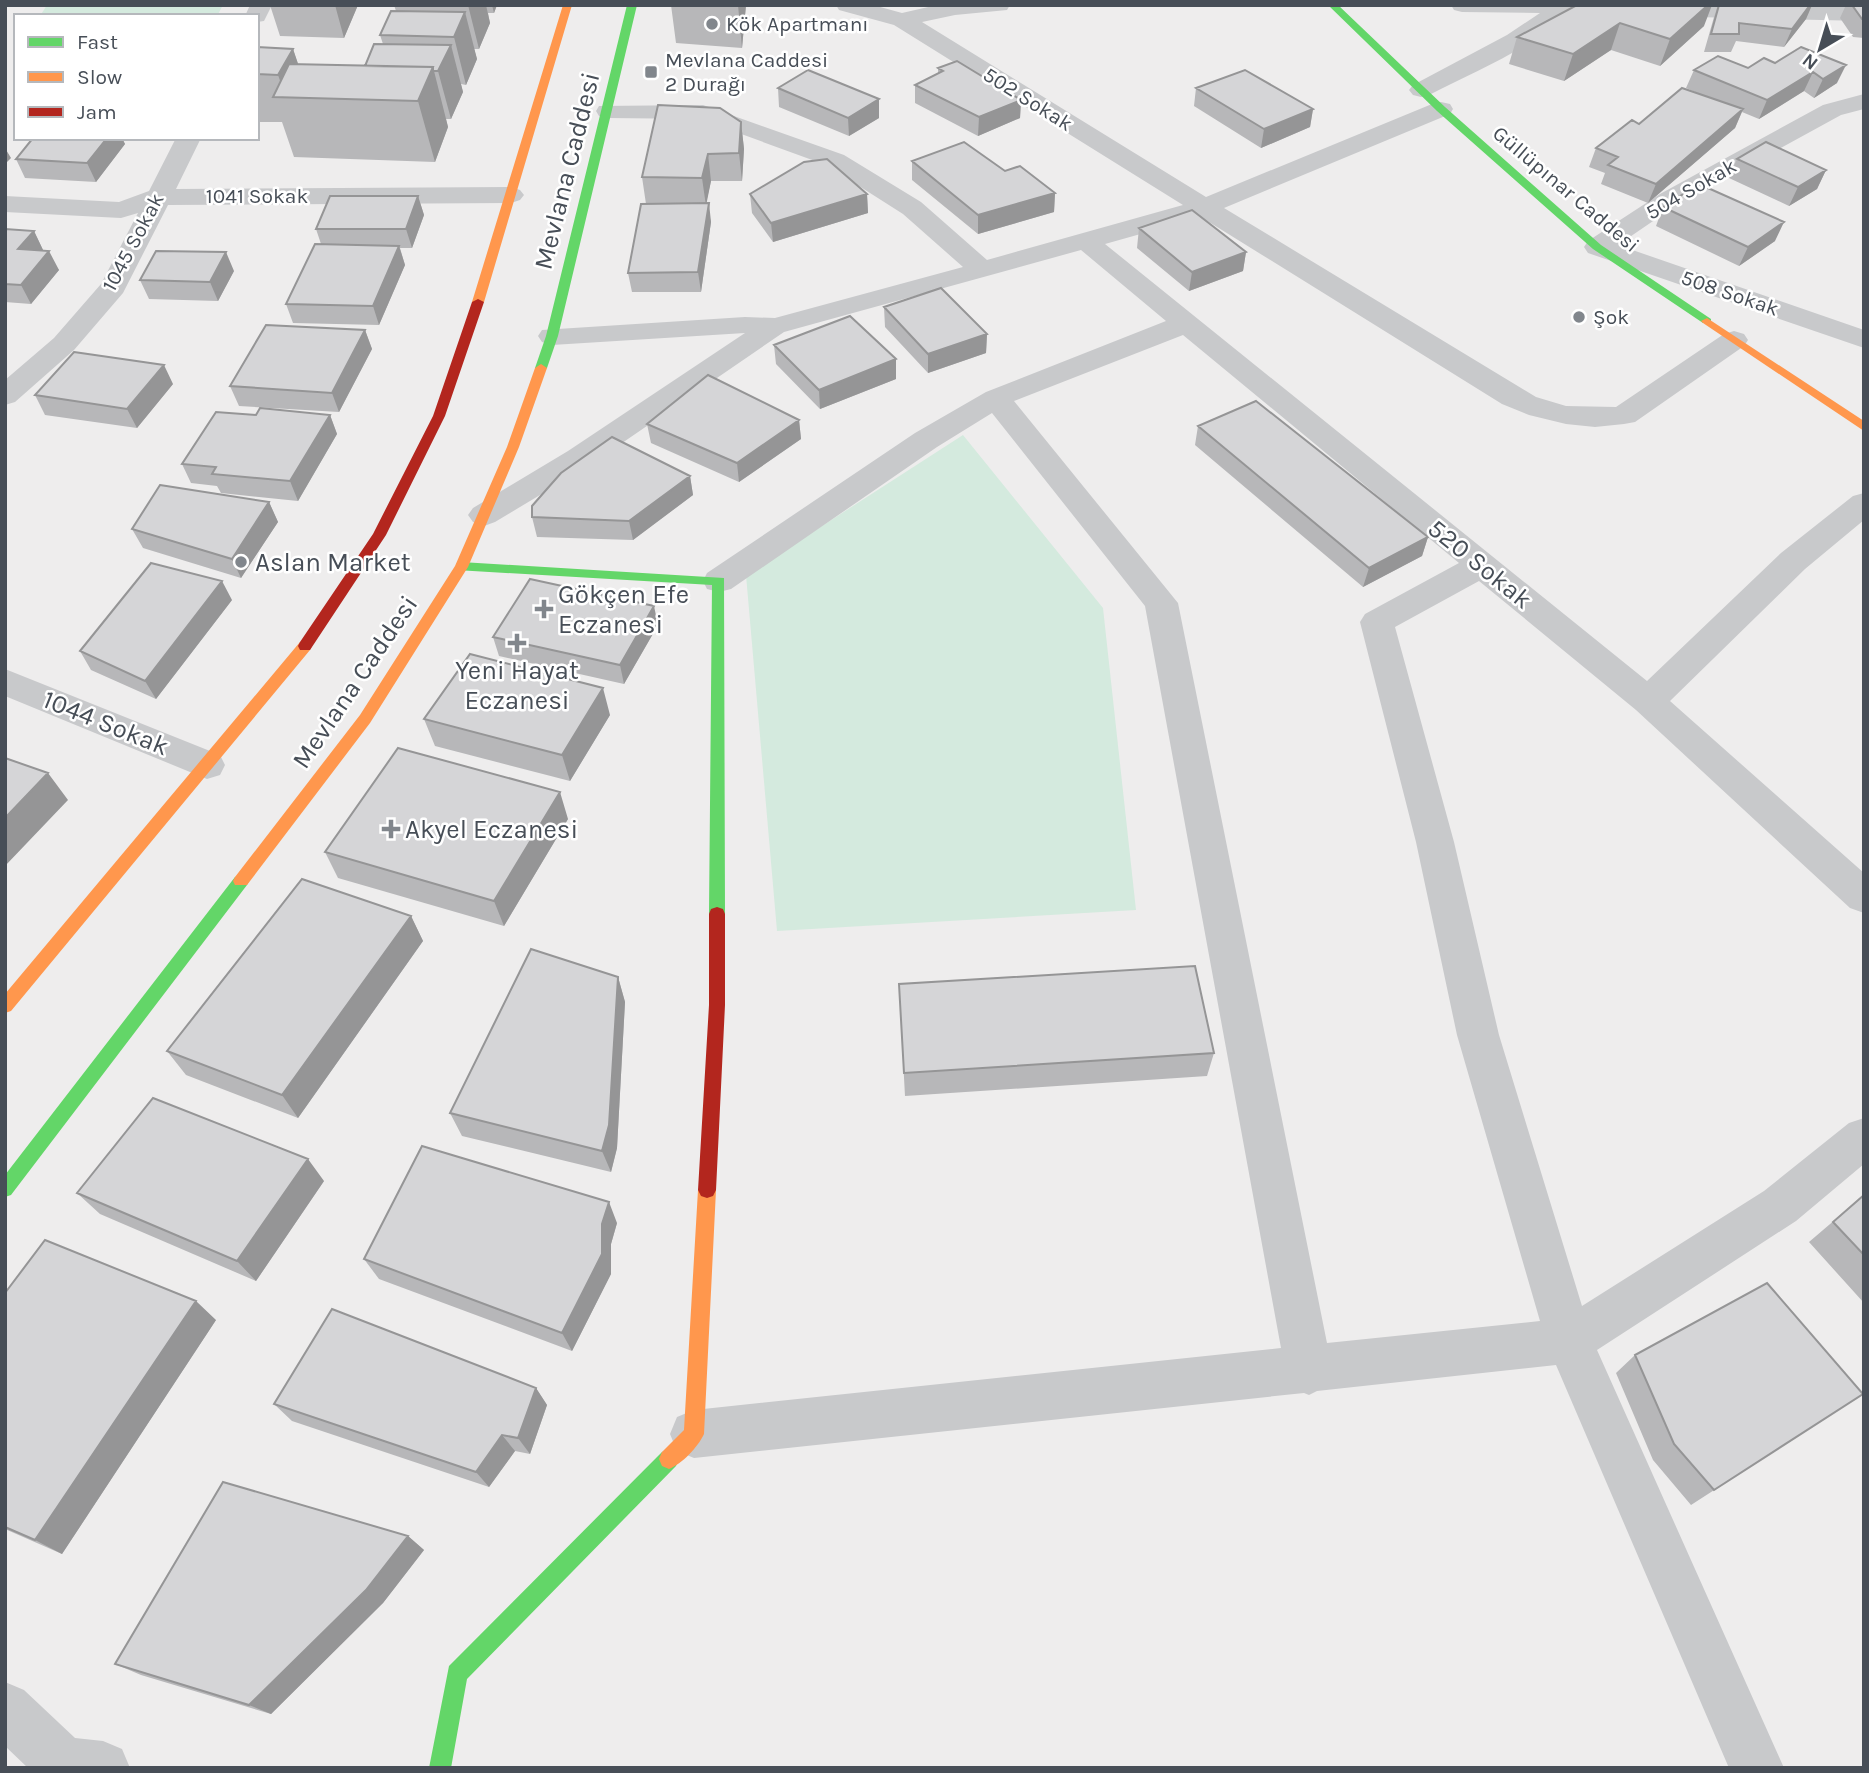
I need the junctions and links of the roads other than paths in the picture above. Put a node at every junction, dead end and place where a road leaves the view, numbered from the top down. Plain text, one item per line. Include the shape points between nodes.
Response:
1 (568, 5) edge
2 (632, 5) edge
3 (847, 5) edge
4 (999, 5) edge
5 (1332, 5) edge
6 (1462, 5) edge
7 (1560, 7) edge
8 (1864, 14) edge
9 (902, 20) junction
10 (1421, 90) junction
11 (1864, 101) edge
12 (1441, 110) junction
13 (608, 111) junction
14 (188, 140) edge
15 (511, 195) junction
16 (157, 197) junction
17 (5, 204) edge
18 (1203, 208) junction
19 (1087, 242) junction
20 (1597, 247) junction
21 (981, 270) junction
22 (1185, 324) junction
23 (775, 326) junction
24 (552, 335) junction
25 (1734, 340) junction
26 (1864, 340) edge
27 (5, 396) edge
28 (996, 398) junction
29 (1864, 427) edge
30 (1864, 503) edge
31 (484, 516) junction
32 (1482, 565) junction
33 (461, 567) junction
34 (719, 581) junction
35 (5, 682) edge
36 (1648, 701) junction
37 (207, 765) junction
38 (1864, 897) edge
39 (5, 1006) edge
40 (1864, 1137) edge
41 (5, 1189) edge
42 (1569, 1341) junction
43 (1309, 1371) junction
44 (694, 1434) junction
45 (5, 1709) edge
46 (76, 1767) edge
47 (440, 1768) edge
48 (1756, 1768) edge

1 - 15 main road, Mevlana Caddesi
2 - 13 main road, Mevlana Caddesi
3 - 9 street, 502 Sokak
4 - 9 street via 955,8
5 - 10 main road, Güllüpınar Caddesi
6 - 7 street
7 - 8 street
7 - 10 street via 1520,36
9 - 18 street, 502 Sokak
10 - 12 main road, Güllüpınar Caddesi
11 - 20 street, 504 Sokak via 1832,110 1669,199
12 - 18 street
12 - 20 main road, Güllüpınar Caddesi
13 - 21 street via 703,112 835,160 912,208
13 - 24 main road, Mevlana Caddesi
14 - 16 street, 1045 Sokak
15 - 16 street, 1041 Sokak
15 - 37 main road, Mevlana Caddesi via 439,416 379,535 306,645
16 - 17 street, 1041 Sokak via 121,211
16 - 27 street, 1045 Sokak via 113,287 64,344
18 - 19 street
18 - 25 street, 502 Sokak via 1512,398 1549,412 1589,418 1624,415
19 - 21 street
19 - 22 street, 520 Sokak
20 - 25 main road, Güllüpınar Caddesi
20 - 26 street, 508 Sokak
21 - 23 street
22 - 28 street
22 - 32 street, 520 Sokak
23 - 24 street
23 - 31 street
24 - 31 main road, Mevlana Caddesi
25 - 29 main road, Güllüpınar Caddesi
28 - 34 street via 926,440
28 - 43 street via 1161,603
30 - 36 street via 1793,561
31 - 33 main road, Mevlana Caddesi
32 - 36 street, 520 Sokak
32 - 42 street via 1377,622 1435,842 1478,1035
33 - 34 main road
33 - 41 main road, Mevlana Caddesi via 365,719
34 - 44 main road via 717,1005
35 - 37 street, 1044 Sokak
36 - 38 street, 520 Sokak
37 - 39 main road, Mevlana Caddesi
40 - 42 street via 1780,1206
42 - 43 street
42 - 48 street
43 - 44 street
44 - 47 main road via 457,1674
45 - 46 street

